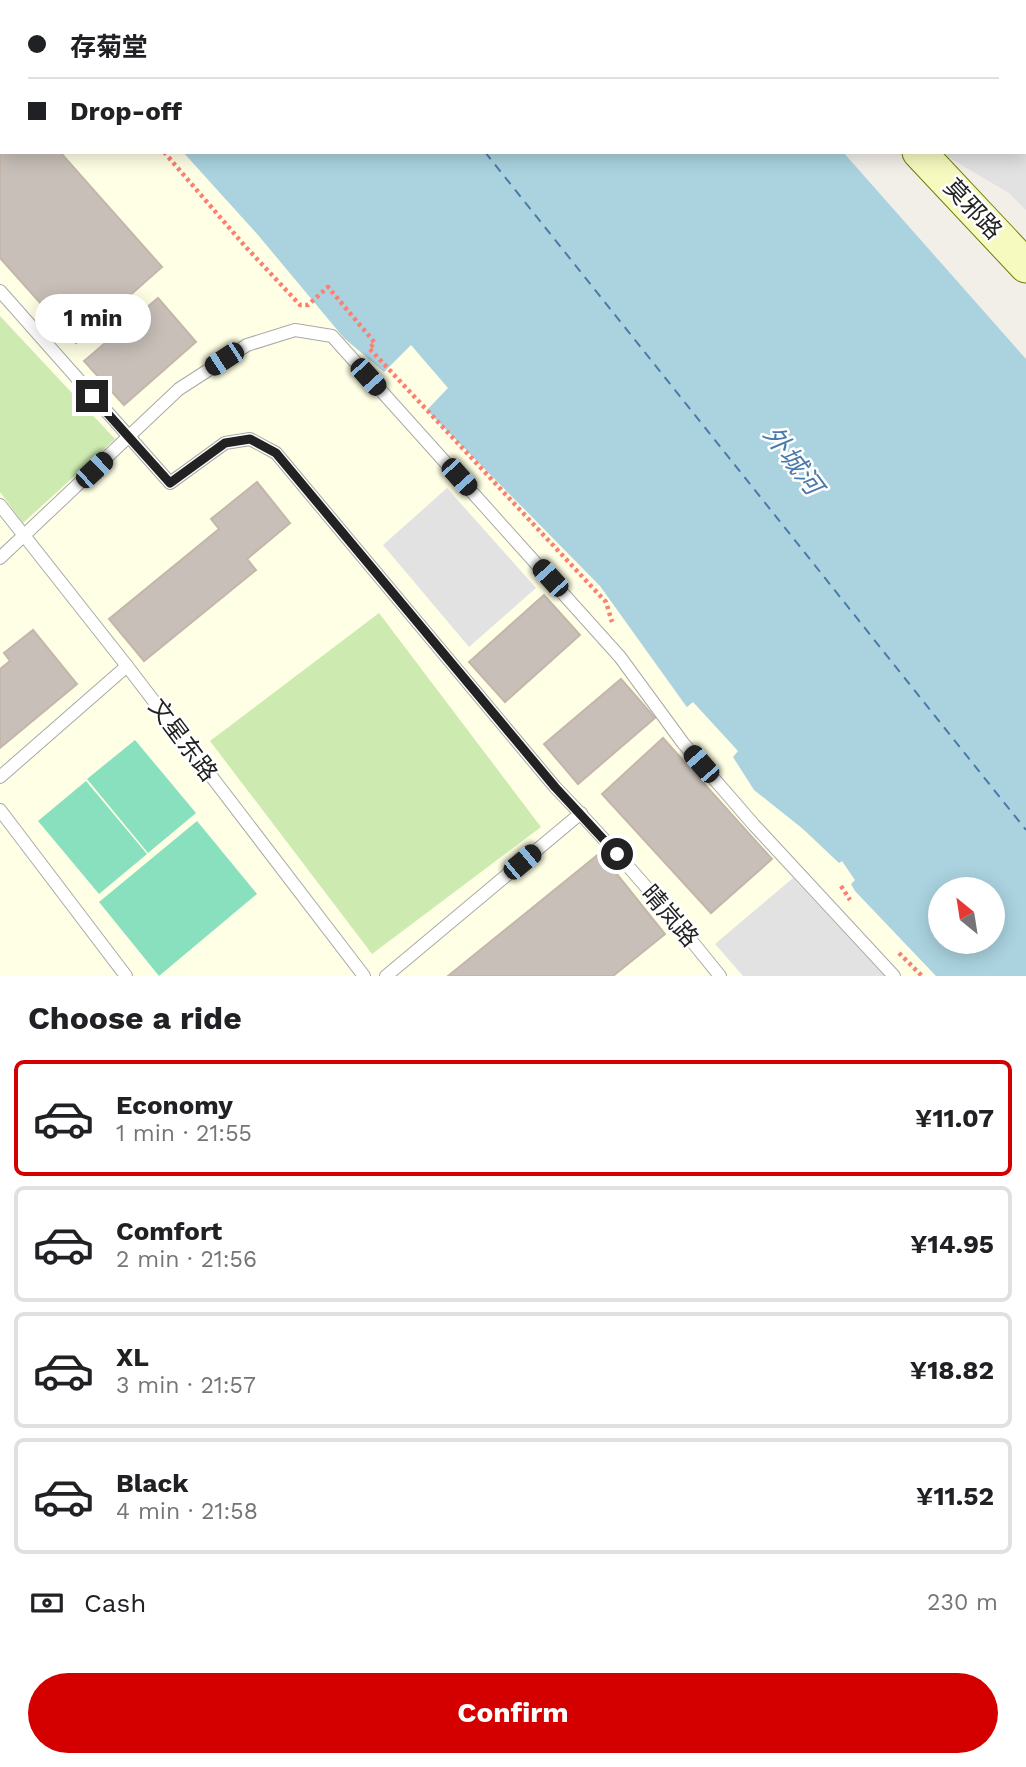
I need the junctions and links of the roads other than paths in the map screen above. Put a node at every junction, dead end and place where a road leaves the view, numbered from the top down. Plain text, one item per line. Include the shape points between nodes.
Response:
1 (921, 154) edge
2 (1026, 265) edge
3 (0, 291) edge
4 (129, 438) junction
5 (0, 505) edge
6 (24, 536) junction
7 (0, 558) edge
8 (127, 666) junction
9 (0, 777) edge
10 (0, 810) edge
11 (581, 813) junction
12 (126, 976) edge
13 (364, 976) edge
14 (386, 976) edge
15 (720, 976) edge
16 (894, 976) edge

1 - 2 main road, 莫邪路
3 - 4 lane
4 - 6 lane
4 - 11 lane, 晴岚路 via 170,483 225,443 250,439 276,453
4 - 16 lane via 179,389 247,345 295,330 332,336 620,657 683,743 745,815
5 - 6 lane, 文星东路
6 - 7 lane
6 - 8 lane, 文星东路
8 - 9 lane
8 - 13 lane, 文星东路
10 - 12 lane
11 - 14 lane
11 - 15 lane, 晴岚路

